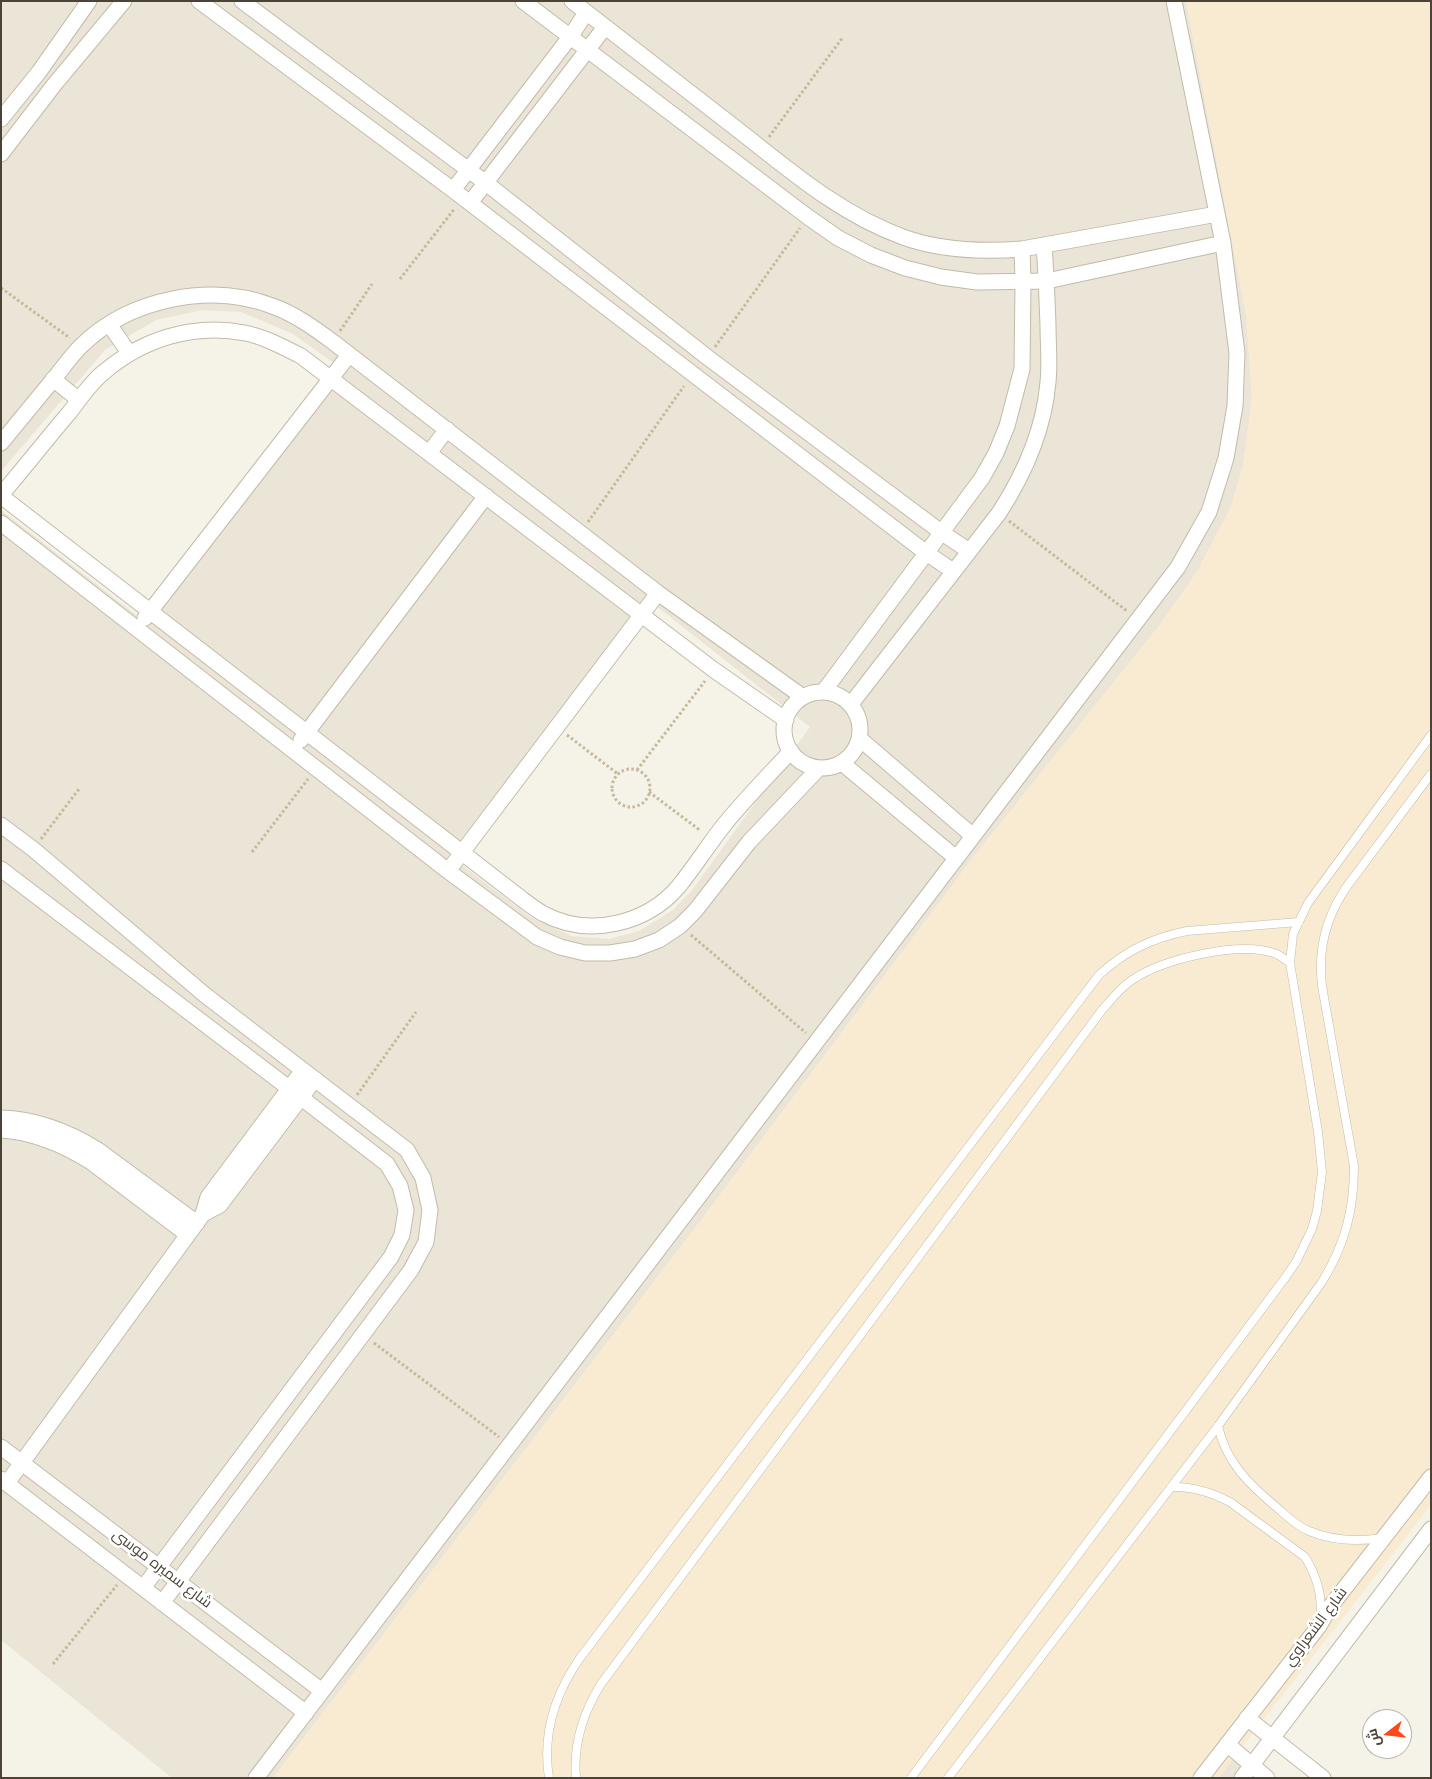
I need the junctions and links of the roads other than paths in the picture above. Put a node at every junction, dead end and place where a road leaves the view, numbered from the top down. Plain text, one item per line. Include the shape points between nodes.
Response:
1 (89, 1) edge
2 (124, 1) edge
3 (200, 1) edge
4 (242, 1) edge
5 (523, 1) edge
6 (572, 1) edge
7 (1174, 1) edge
8 (586, 13) junction
9 (605, 27) junction
10 (570, 37) junction
11 (587, 50) junction
12 (1, 120) edge
13 (1, 154) edge
14 (468, 170) junction
15 (486, 183) junction
16 (462, 197) junction
17 (1217, 214) junction
18 (1223, 243) junction
19 (1044, 245) junction
20 (1022, 249) junction
21 (1047, 281) junction
22 (1023, 282) junction
23 (109, 324) junction
24 (129, 353) junction
25 (349, 355) junction
26 (53, 379) junction
27 (332, 379) junction
28 (79, 400) junction
29 (446, 429) junction
30 (1, 443) edge
31 (429, 453) junction
32 (1, 496) edge
33 (486, 496) junction
34 (1, 524) edge
35 (941, 532) junction
36 (969, 551) junction
37 (925, 552) junction
38 (953, 571) junction
39 (658, 593) junction
40 (150, 611) junction
41 (642, 614) junction
42 (136, 629) junction
43 (824, 691) junction
44 (802, 697) junction
45 (851, 704) junction
46 (786, 720) junction
47 (306, 733) junction
48 (1431, 735) edge
49 (860, 738) junction
50 (293, 750) junction
51 (791, 751) junction
52 (842, 763) junction
53 (819, 768) junction
54 (1431, 774) edge
55 (1, 825) edge
56 (973, 836) junction
57 (461, 853) junction
58 (956, 858) junction
59 (1, 869) edge
60 (448, 871) junction
61 (1299, 922) junction
62 (1290, 963) junction
63 (309, 1074) junction
64 (295, 1093) junction
65 (1, 1118) edge
66 (1, 1130) edge
67 (196, 1224) junction
68 (1218, 1426) junction
69 (1, 1447) edge
70 (21, 1462) junction
71 (1431, 1477) edge
72 (4, 1481) edge
73 (1171, 1487) junction
74 (1431, 1529) edge
75 (1384, 1538) junction
76 (159, 1567) junction
77 (178, 1582) junction
78 (143, 1588) junction
79 (162, 1603) junction
80 (1319, 1626) junction
81 (322, 1692) junction
82 (306, 1712) junction
83 (1247, 1718) junction
84 (1272, 1738) junction
85 (1226, 1744) junction
86 (1246, 1772) edge
87 (256, 1778) edge
88 (549, 1778) edge
89 (576, 1778) edge
90 (911, 1778) edge
91 (948, 1778) edge
92 (1201, 1778) edge
93 (1267, 1778) edge
94 (1323, 1778) edge

1 - 12 street
2 - 13 street
3 - 16 street
4 - 14 street
5 - 10 street
6 - 8 street
7 - 17 street
8 - 9 street
8 - 10 street
9 - 11 street
9 - 20 street via 793,174 864,221 904,238 947,248
10 - 11 street
10 - 14 street
11 - 15 street
11 - 22 street via 838,238 905,268 941,277 977,282
14 - 15 street
14 - 16 street
15 - 16 street
15 - 35 street via 707,357
16 - 37 street
17 - 18 street
17 - 19 street
18 - 21 street
18 - 56 street via 1237,353 1235,406 1226,458 1209,512 1178,567
19 - 20 street
19 - 21 street
20 - 22 street
21 - 22 street
21 - 36 street via 1050,354 1044,411 1037,438 1014,489
22 - 35 street via 1022,369 1007,426 982,478
23 - 24 street
23 - 25 street via 140,308 172,299 206,295 241,298 274,307 297,318
23 - 26 street via 81,346
24 - 27 street via 156,340 186,332 246,333 301,356
24 - 28 street via 102,374
25 - 27 street
25 - 29 street
26 - 28 street
26 - 30 street
27 - 31 street
27 - 40 street
28 - 32 street
29 - 31 street
29 - 39 street
31 - 33 street
32 - 40 street
33 - 41 street
33 - 47 street
34 - 42 street
35 - 36 street
35 - 37 street
36 - 38 street
37 - 38 street
37 - 43 street
38 - 45 street
39 - 41 street
39 - 44 street
40 - 42 street
40 - 47 street
41 - 46 street
41 - 57 street
42 - 50 street
43 - 44 street
43 - 45 street via 843,697
44 - 46 street
45 - 49 street via 861,726
46 - 51 street via 785,734
47 - 50 street
47 - 57 street
48 - 61 lane via 1308,903
49 - 52 street via 856,748
49 - 56 street
50 - 60 street
51 - 53 street via 803,762
51 - 57 street via 725,824 678,887 662,902 626,922 598,926 571,924 545,914
52 - 53 street
52 - 58 street
53 - 60 street via 749,842 696,911 659,940 635,949 584,953 560,947 537,937
54 - 68 lane via 1345,889 1324,935 1320,969 1322,986 1354,1166 1352,1205 1342,1244 1322,1282
55 - 63 street via 205,995
56 - 58 street
57 - 60 street
58 - 81 street
59 - 64 street
61 - 62 lane via 1293,934
61 - 88 lane via 1170,934 1137,947 1099,976 580,1658 562,1686 551,1717 547,1751
62 - 89 lane via 1275,953 1226,950 1147,971 1119,990 601,1684 579,1733
62 - 90 lane via 1321,1152 1317,1210 1305,1246 1286,1278
63 - 64 street
63 - 77 street via 406,1150 423,1178 430,1210 426,1242 411,1270
64 - 67 street via 208,1197
64 - 76 street via 387,1164 400,1186 406,1210 402,1235 391,1257
65 - 67 street via 45,1125 81,1140
66 - 67 street via 43,1138 76,1152
67 - 70 street
68 - 73 lane
68 - 75 lane via 1226,1452 1241,1475 1298,1525 1333,1538
69 - 70 street, شارع سميره موسى
70 - 72 street
70 - 76 street, شارع سميره موسى
71 - 75 street, شارع الشعراوي
72 - 78 street, شارع سميره موسى
73 - 80 lane via 1195,1488 1219,1496 1305,1557 1321,1598
73 - 91 lane
74 - 84 street
75 - 80 street, شارع الشعراوي
76 - 77 street, شارع سميره موسى
76 - 78 street
77 - 79 street
77 - 81 street, شارع سميره موسى
78 - 79 street, شارع سميره موسى
79 - 82 street, شارع سميره موسى
80 - 83 street, شارع الشعراوي
81 - 82 street
82 - 87 street
83 - 84 street
83 - 85 street, شارع الشعراوي
84 - 86 street
84 - 94 street
85 - 86 street
85 - 92 street, شارع الشعراوي
86 - 93 street

